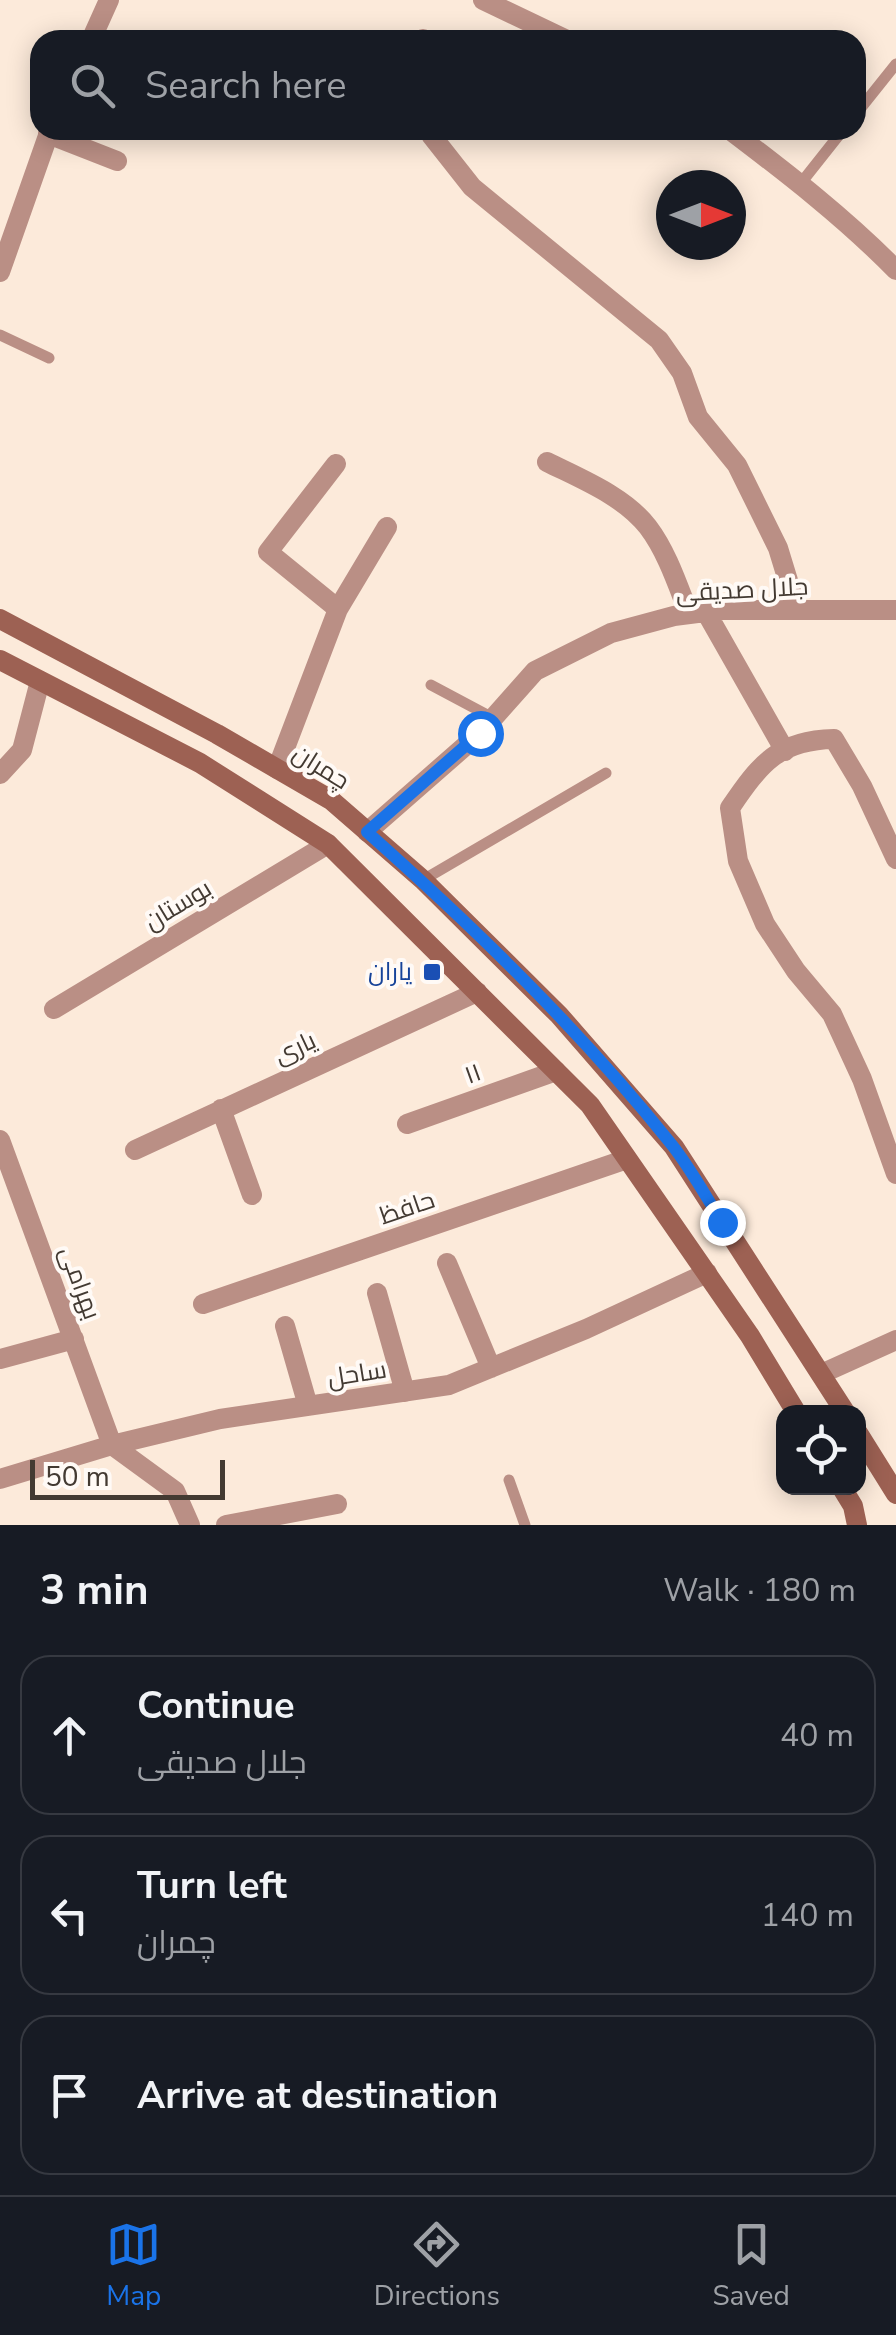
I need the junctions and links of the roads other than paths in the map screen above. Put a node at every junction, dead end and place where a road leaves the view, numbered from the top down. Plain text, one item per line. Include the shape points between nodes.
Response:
1 (110, 0) edge
2 (483, 0) edge
3 (96, 30) edge
4 (546, 30) edge
5 (896, 64) edge
6 (866, 102) edge
7 (46, 140) edge
8 (68, 140) edge
9 (434, 140) edge
10 (743, 140) edge
11 (835, 140) edge
12 (117, 161) dead end
13 (801, 183) junction
14 (896, 270) edge
15 (0, 272) edge
16 (0, 335) edge
17 (49, 358) dead end
18 (547, 462) dead end
19 (336, 464) dead end
20 (387, 527) dead end
21 (338, 609) junction
22 (797, 610) junction
23 (896, 610) edge
24 (698, 613) junction
25 (0, 619) edge
26 (0, 660) edge
27 (40, 681) junction
28 (431, 685) dead end
29 (493, 718) junction
30 (785, 751) junction
31 (278, 769) junction
32 (606, 773) dead end
33 (0, 774) edge
34 (367, 832) junction
35 (328, 844) junction
36 (896, 859) edge
37 (422, 880) junction
38 (476, 992) junction
39 (54, 1009) dead end
40 (556, 1071) junction
41 (221, 1110) junction
42 (407, 1124) dead end
43 (0, 1140) edge
44 (134, 1150) dead end
45 (627, 1159) junction
46 (896, 1174) edge
47 (252, 1195) dead end
48 (447, 1263) dead end
49 (706, 1273) junction
50 (377, 1293) dead end
51 (203, 1304) dead end
52 (285, 1326) dead end
53 (74, 1339) junction
54 (896, 1340) edge
55 (0, 1359) edge
56 (491, 1368) junction
57 (820, 1374) junction
58 (405, 1392) junction
59 (791, 1405) edge
60 (841, 1405) edge
61 (308, 1406) junction
62 (112, 1445) junction
63 (866, 1447) edge
64 (0, 1480) edge
65 (509, 1480) dead end
66 (896, 1494) edge
67 (846, 1495) edge
68 (337, 1504) dead end
69 (190, 1525) edge
70 (226, 1525) edge
71 (524, 1525) edge
72 (857, 1525) edge

1 - 3 street
2 - 4 street
5 - 6 lane
7 - 15 street
8 - 12 street
9 - 22 street via 472,186 659,340 698,416 737,466 778,548
10 - 13 street
11 - 13 lane
13 - 14 street
16 - 17 lane
18 - 24 street via 607,493 647,526
19 - 21 street via 268,552
20 - 21 street
21 - 31 street
22 - 23 street, جلال صدیقی
22 - 24 street, جلال صدیقی
24 - 29 street, جلال صدیقی via 611,634 535,671
24 - 30 street
25 - 31 main road, چمران
26 - 27 main road
27 - 33 street via 22,750
27 - 35 main road via 200,763
28 - 29 lane
29 - 34 street, جلال صدیقی
30 - 36 street via 806,740 834,739
30 - 46 street via 760,765 730,808 738,861 765,924 832,1014
31 - 34 main road, چمران
32 - 37 lane
34 - 37 main road, چمران
35 - 38 main road
35 - 39 street, بوستان
37 - 57 main road, چمران via 560,1014 674,1148
38 - 40 main road
38 - 41 street, یاری
40 - 42 street, ۱۱
40 - 45 main road
41 - 44 street, یاری
41 - 47 street
43 - 53 street, بهرامی
45 - 49 main road
45 - 51 street, حافظ
48 - 56 street
49 - 56 street, ساحل
49 - 59 main road
50 - 58 street
52 - 61 street
53 - 55 street
53 - 62 street, بهرامی
54 - 57 street
56 - 58 street, ساحل via 449,1385
57 - 60 main road, چمران
58 - 61 street, ساحل
61 - 62 street, ساحل
62 - 64 street, ساحل
62 - 69 street via 175,1491
63 - 66 main road
65 - 71 lane
67 - 72 main road
68 - 70 street

